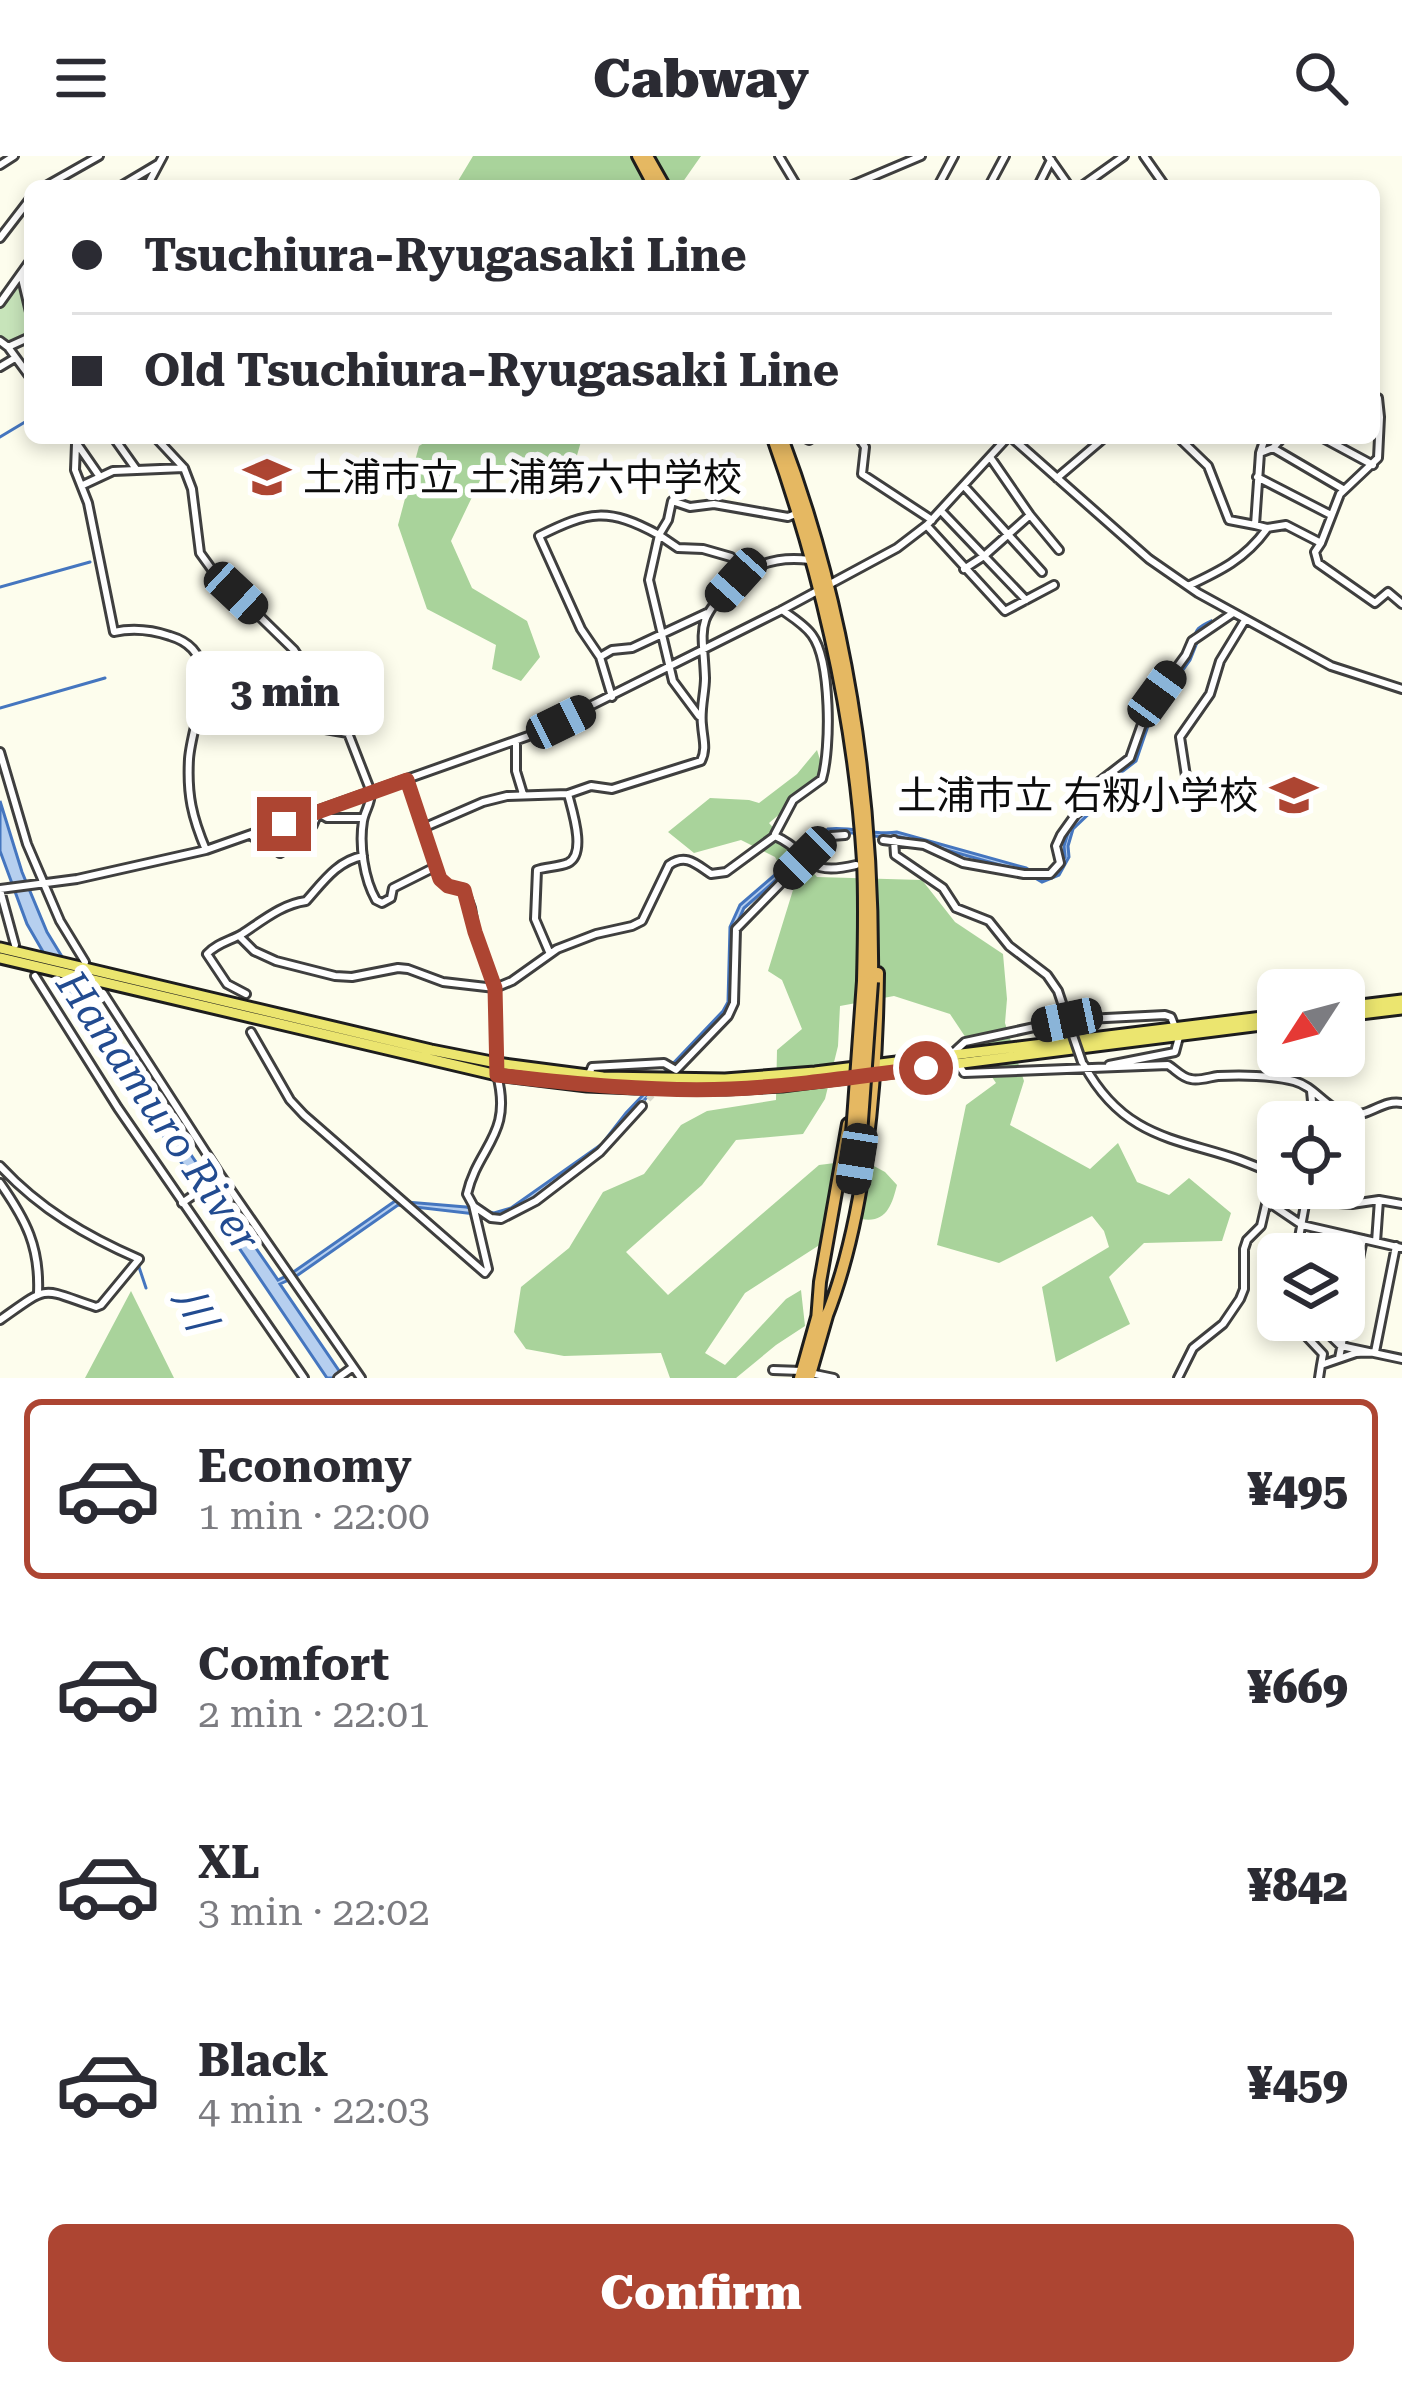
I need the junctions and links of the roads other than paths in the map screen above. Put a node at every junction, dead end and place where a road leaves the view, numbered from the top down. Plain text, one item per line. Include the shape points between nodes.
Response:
1 (14, 156) edge
2 (98, 156) edge
3 (921, 156) edge
4 (1124, 156) edge
5 (161, 160) edge
6 (1, 163) edge
7 (56, 180) edge
8 (130, 180) edge
9 (864, 180) edge
10 (1090, 180) edge
11 (24, 207) edge
12 (0, 238) edge
13 (24, 270) edge
14 (21, 274) junction
15 (24, 287) edge
16 (0, 303) edge
17 (4, 344) edge
18 (15, 358) junction
19 (0, 367) edge
20 (24, 369) edge
21 (74, 444) edge
22 (76, 444) edge
23 (118, 444) edge
24 (162, 444) edge
25 (780, 444) edge
26 (781, 444) edge
27 (863, 444) edge
28 (1003, 444) edge
29 (1012, 444) edge
30 (1097, 444) edge
31 (1185, 444) edge
32 (1263, 444) edge
33 (1277, 444) edge
34 (1333, 444) edge
35 (1379, 444) edge
36 (1274, 448) junction
37 (1260, 453) junction
38 (990, 457) junction
39 (1373, 465) junction
40 (184, 468) junction
41 (136, 470) junction
42 (100, 477) junction
43 (1257, 477) junction
44 (1058, 478) junction
45 (82, 485) junction
46 (964, 486) junction
47 (1343, 489) junction
48 (941, 511) junction
49 (798, 513) junction
50 (1030, 515) junction
51 (1331, 515) junction
52 (930, 522) junction
53 (1255, 526) junction
54 (1267, 528) junction
55 (1008, 534) junction
56 (659, 535) junction
57 (1321, 543) junction
58 (1059, 550) dead end
59 (984, 556) junction
60 (812, 560) junction
61 (964, 568) junction
62 (1042, 572) dead end
63 (746, 573) junction
64 (1054, 585) dead end
65 (1188, 586) junction
66 (824, 588) junction
67 (1026, 600) junction
68 (1402, 604) edge
69 (782, 610) junction
70 (1233, 613) junction
71 (707, 614) junction
72 (1246, 620) junction
73 (661, 633) junction
74 (702, 651) junction
75 (600, 657) junction
76 (669, 667) junction
77 (1402, 689) edge
78 (612, 697) junction
79 (200, 707) junction
80 (701, 719) junction
81 (348, 733) junction
82 (516, 741) junction
83 (0, 752) edge
84 (407, 780) junction
85 (1188, 789) dead end
86 (371, 792) junction
87 (523, 794) junction
88 (568, 794) junction
89 (861, 802) junction
90 (317, 812) junction
91 (363, 818) junction
92 (423, 828) junction
93 (845, 835) dead end
94 (250, 836) junction
95 (775, 836) junction
96 (883, 840) dead end
97 (894, 840) junction
98 (206, 850) junction
99 (363, 856) junction
100 (805, 858) junction
101 (856, 865) junction
102 (435, 867) junction
103 (44, 883) junction
104 (2, 888) edge
105 (239, 936) junction
106 (15, 944) dead end
107 (0, 948) edge
108 (550, 954) junction
109 (0, 958) edge
110 (37, 966) junction
111 (87, 970) junction
112 (495, 988) junction
113 (103, 993) dead end
114 (246, 994) dead end
115 (1402, 1005) edge
116 (1365, 1009) edge
117 (1257, 1021) edge
118 (1069, 1024) junction
119 (1178, 1030) junction
120 (250, 1032) dead end
121 (956, 1058) junction
122 (1084, 1064) junction
123 (1105, 1067) junction
124 (497, 1069) junction
125 (873, 1069) junction
126 (853, 1072) junction
127 (588, 1076) junction
128 (1310, 1088) junction
129 (1312, 1101) edge
130 (1402, 1103) edge
131 (641, 1106) tunnel mouth
132 (1257, 1165) edge
133 (0, 1166) edge
134 (221, 1176) junction
135 (0, 1183) edge
136 (1379, 1200) junction
137 (1365, 1202) edge
138 (182, 1203) junction
139 (1402, 1204) edge
140 (472, 1205) junction
141 (1266, 1209) edge
142 (1278, 1209) edge
143 (1303, 1209) edge
144 (1302, 1225) junction
145 (1300, 1233) edge
146 (1335, 1233) edge
147 (1365, 1240) edge
148 (1376, 1242) junction
149 (1399, 1247) edge
150 (38, 1293) junction
151 (822, 1319) junction
152 (0, 1320) edge
153 (1311, 1341) edge
154 (1336, 1341) edge
155 (1342, 1341) edge
156 (1341, 1346) junction
157 (1375, 1352) junction
158 (1339, 1358) junction
159 (1402, 1359) edge
160 (1321, 1365) junction
161 (353, 1367) junction
162 (773, 1370) dead end
163 (805, 1375) edge
164 (304, 1378) edge
165 (338, 1378) edge
166 (361, 1378) edge
167 (834, 1378) edge
168 (1178, 1378) edge
169 (1319, 1378) edge

1 - 6 street
2 - 7 street
3 - 9 street
4 - 10 street
5 - 8 street
11 - 12 street
13 - 14 street
14 - 15 street
14 - 16 street
17 - 18 street
18 - 19 street
18 - 20 street
21 - 45 street
22 - 42 street
23 - 41 street
24 - 40 street
25 - 49 highway
26 - 66 highway via 808,509
27 - 52 street via 862,474
28 - 38 street
29 - 44 street
30 - 44 street
31 - 53 street via 1208,466 1229,520
32 - 37 street
33 - 36 street
34 - 39 street
35 - 39 street
36 - 37 street
36 - 47 street
37 - 43 street
38 - 46 street
38 - 50 street
39 - 47 street
40 - 41 street
40 - 81 street via 200,553 294,650
41 - 42 street
42 - 45 street
43 - 51 street
43 - 53 street
44 - 65 street
45 - 79 street via 114,632 166,634 193,646 203,676
46 - 48 street
46 - 55 street
47 - 51 street
48 - 52 street
48 - 59 street
49 - 56 street via 672,501
49 - 60 highway
50 - 55 street
50 - 58 street
51 - 57 street
52 - 61 street
52 - 66 street
53 - 54 street
54 - 57 street via 1286,525
54 - 65 street via 1251,550
55 - 59 street
55 - 62 street
56 - 63 street via 678,548 731,556
56 - 73 street via 650,580
56 - 75 street via 609,515 578,517 539,536
57 - 68 street via 1318,563 1375,603 1388,592
59 - 61 street
59 - 67 street
60 - 63 street via 785,557
60 - 66 highway
61 - 67 street via 1005,611
63 - 71 street
64 - 67 street
65 - 70 street
66 - 69 street
66 - 89 highway
69 - 74 street
69 - 95 street via 814,637 829,711 822,779 794,800
70 - 72 street
70 - 97 street via 1192,641 1148,706 1130,758 1099,782 1061,835 1060,863 1050,874 963,863
71 - 73 street
71 - 74 street
72 - 77 street via 1331,666
72 - 85 street via 1180,737
73 - 75 street
73 - 76 street
74 - 76 street
74 - 80 street
75 - 78 street
76 - 78 street
76 - 80 street
78 - 82 street
79 - 81 street
79 - 98 street via 189,800
80 - 88 street via 701,761
81 - 86 street
82 - 84 street
82 - 87 street
83 - 103 street
84 - 86 street
84 - 92 street
86 - 90 street
86 - 91 street
87 - 88 street
87 - 92 street
88 - 108 street via 574,857 537,869 535,920
89 - 101 highway
89 - 125 highway via 878,895
89 - 151 highway, bridge via 868,982 856,1135
90 - 91 street
90 - 94 street
90 - 94 street via 315,826 280,853
91 - 99 street
92 - 102 street
93 - 100 street via 830,836
94 - 98 street
95 - 100 street
95 - 108 street via 726,872 678,859 642,921
96 - 97 street
97 - 118 street via 895,855 943,888 956,908 989,921 1047,975
98 - 103 street
99 - 102 street via 370,891 382,903 393,888
99 - 105 street via 333,870 306,901
100 - 101 street via 827,871
100 - 127 street via 736,929 734,1004 676,1070 664,1063 592,1067
101 - 126 highway
102 - 112 street via 448,886 464,890
103 - 104 street
103 - 111 street
104 - 106 street
105 - 112 street via 276,961 335,976 398,968
105 - 114 street via 207,954 227,984
107 - 110 main road
108 - 112 street
109 - 110 main road
110 - 111 main road
110 - 138 street
111 - 124 main road
112 - 124 street
113 - 134 street
115 - 116 main road
117 - 119 main road
118 - 119 street via 1165,1015
118 - 121 street via 965,1042
118 - 122 street, bridge
119 - 121 main road
119 - 123 street via 1174,1052
120 - 140 street via 304,1115 485,1273
121 - 122 street via 964,1073
121 - 125 main road
122 - 123 street
122 - 132 street via 1117,1107 1158,1136
123 - 128 street via 1168,1065 1186,1079 1243,1076
124 - 126 main road via 587,1086 703,1089
124 - 127 main road
124 - 140 street via 501,1117 466,1193
125 - 126 main road
125 - 151 highway via 848,1250
126 - 127 main road
126 - 151 highway via 820,1282
128 - 129 street
128 - 130 street via 1349,1114
131 - 140 street via 600,1152 536,1202 501,1219
133 - 150 street via 75,1229 139,1259 96,1307
134 - 138 street
134 - 161 street
135 - 150 street via 30,1232
136 - 137 street
136 - 139 street
136 - 148 street
138 - 164 street
141 - 168 street via 1244,1249 1240,1300 1193,1348
142 - 144 street
143 - 144 street
144 - 145 street
144 - 146 street
147 - 148 street
148 - 149 street
149 - 157 street
150 - 152 street
151 - 163 highway
153 - 160 street via 1323,1354
154 - 156 street
155 - 156 street
156 - 157 street
156 - 158 street
157 - 158 street
157 - 159 street
158 - 160 street
160 - 169 street
161 - 165 street
161 - 166 street
162 - 163 street
163 - 167 street

